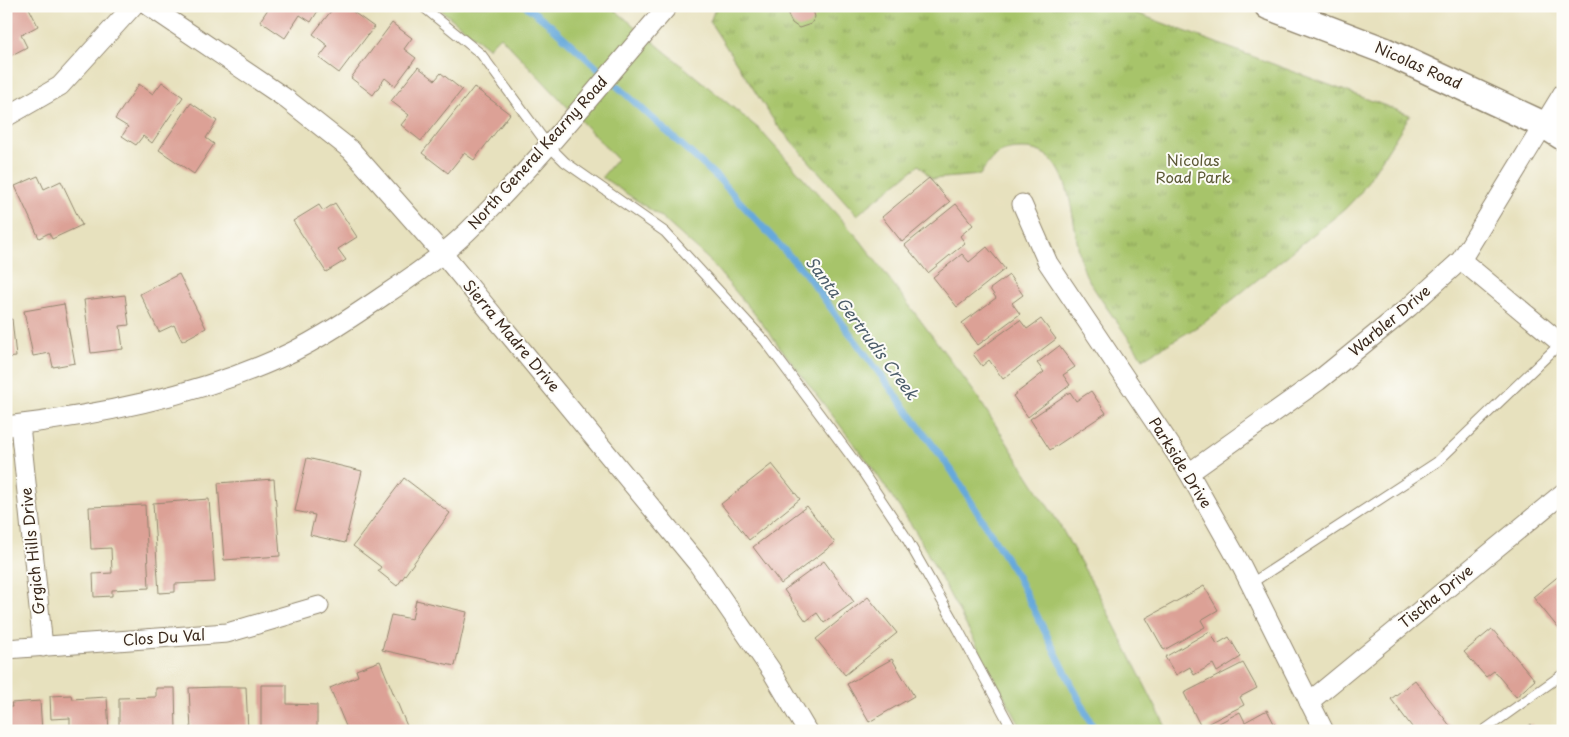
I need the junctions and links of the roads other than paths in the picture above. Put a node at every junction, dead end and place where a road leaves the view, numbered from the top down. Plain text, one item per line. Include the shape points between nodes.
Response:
1 (133, 6) edge
2 (149, 6) edge
3 (422, 6) edge
4 (668, 6) edge
5 (1268, 6) edge
6 (1563, 93) edge
7 (6, 117) edge
8 (1553, 131) edge
9 (551, 140) junction
10 (1022, 204) dead end
11 (442, 253) junction
12 (1460, 260) junction
13 (1562, 344) edge
14 (13, 425) edge
15 (1189, 473) junction
16 (1563, 493) edge
17 (1250, 584) junction
18 (319, 606) dead end
19 (43, 647) junction
20 (6, 649) edge
21 (1563, 674) edge
22 (1309, 702) junction
23 (807, 731) edge
24 (1013, 731) edge
25 (1324, 731) edge
26 (1483, 731) edge

1 - 7 street via 60,86
2 - 11 street, Sierra Madre Drive via 285,98 350,150
3 - 9 lane via 481,54
4 - 9 street, North General Kearny Road
5 - 8 main road, Nicolas Road via 1384,50
6 - 8 street, Warbler Drive
8 - 12 street, Warbler Drive
9 - 11 street, North General Kearny Road via 502,196
9 - 24 lane via 583,176 664,232 765,341 862,471 904,534
10 - 15 street, Parkside Drive via 1048,263
11 - 14 street, North General Kearny Road via 332,331 264,365 193,389 100,412
11 - 23 street, Sierra Madre Drive via 698,564 771,670
12 - 13 street
12 - 15 street, Warbler Drive via 1410,307 1318,381
13 - 17 lane via 1437,462
14 - 19 street, Grgich Hills Drive
15 - 17 street, Parkside Drive
16 - 22 street, Tischa Drive
17 - 22 street, Parkside Drive
18 - 19 street, Clos Du Val via 227,633
19 - 20 street, Clos Du Val
21 - 26 lane
22 - 25 street, Parkside Drive

